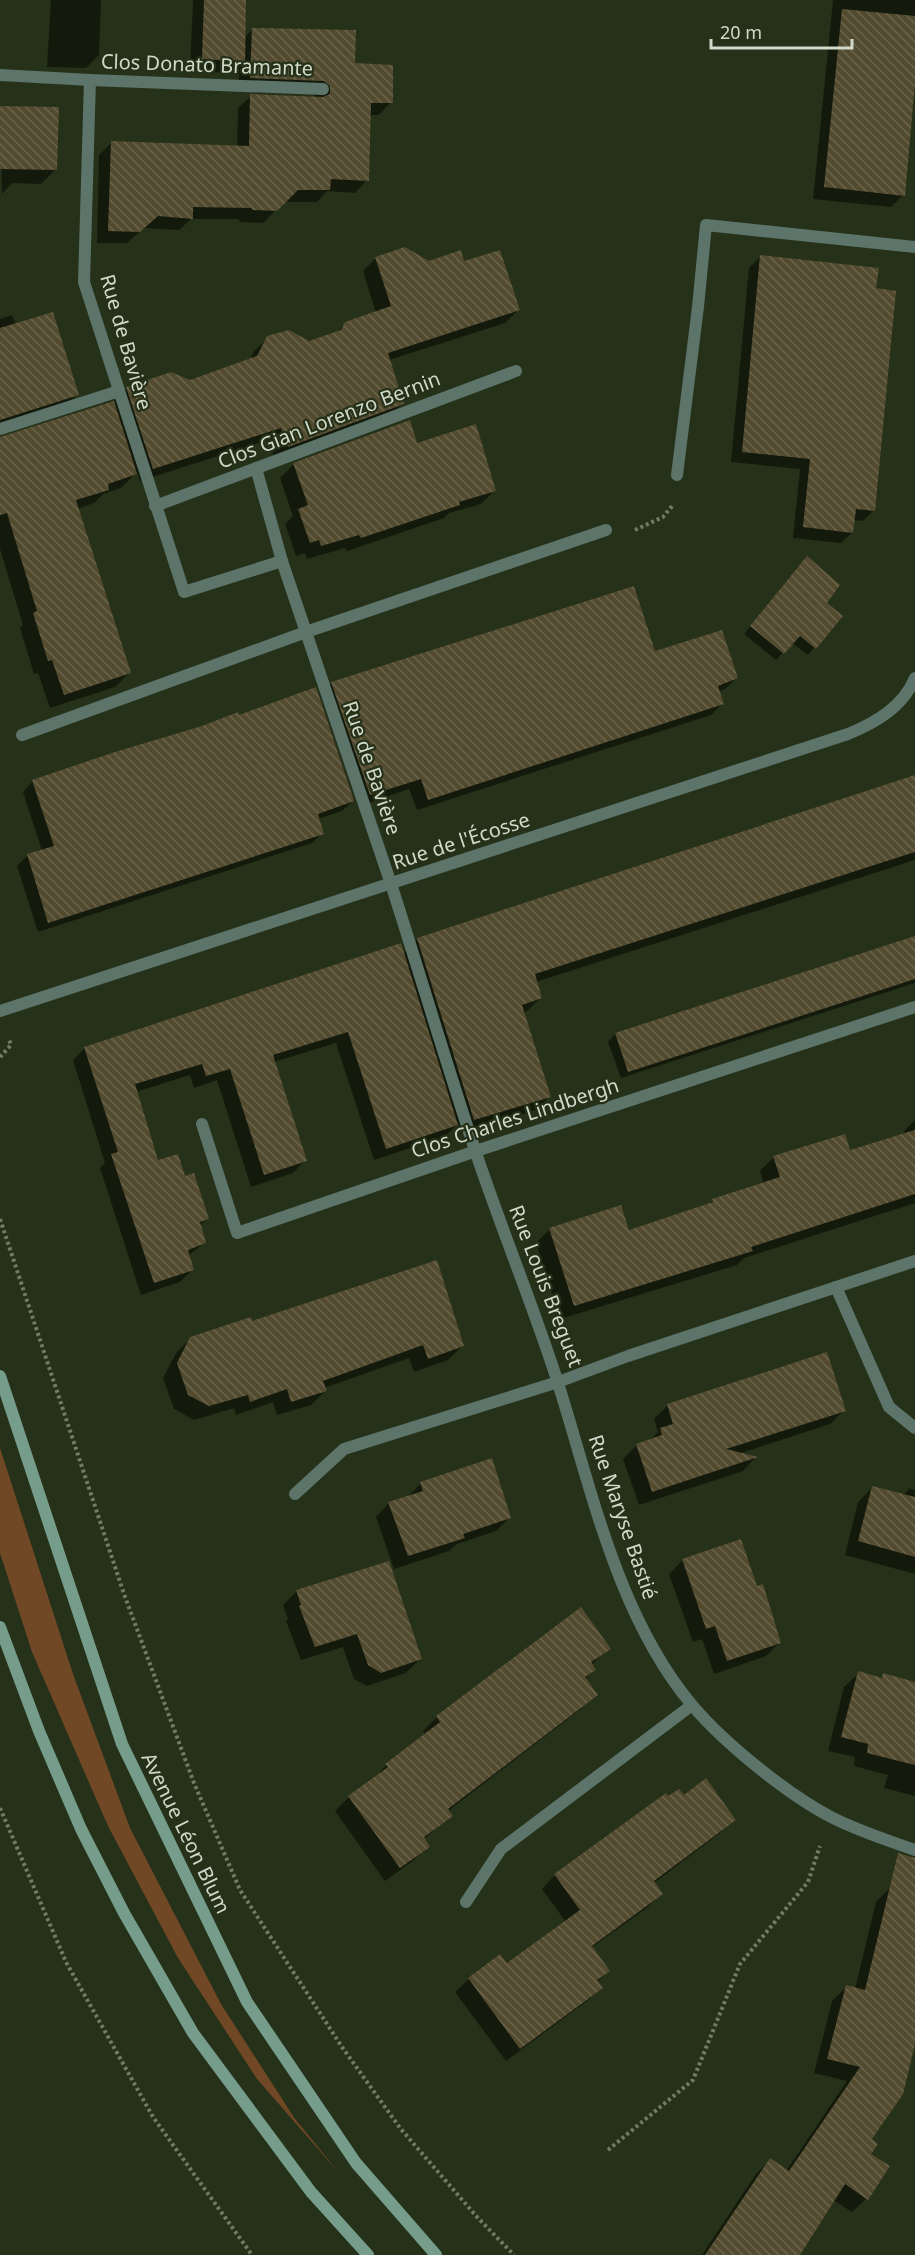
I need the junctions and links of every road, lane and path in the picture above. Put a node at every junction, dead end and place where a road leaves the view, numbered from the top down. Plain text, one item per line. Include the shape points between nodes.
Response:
1 (0, 75) edge
2 (90, 80) junction
3 (323, 89) dead end
4 (915, 247) edge
5 (516, 371) dead end
6 (119, 391) junction
7 (0, 429) edge
8 (256, 468) junction
9 (677, 475) joint
10 (155, 506) junction
11 (606, 530) joint
12 (282, 561) junction
13 (306, 632) junction
14 (915, 678) edge
15 (22, 735) dead end
16 (391, 884) junction
17 (915, 1007) edge
18 (0, 1011) edge
19 (11, 1045) dead end
20 (0, 1057) edge
21 (202, 1124) dead end
22 (476, 1151) junction
23 (0, 1219) edge
24 (915, 1261) edge
25 (836, 1287) junction
26 (0, 1376) edge
27 (558, 1382) junction
28 (915, 1428) edge
29 (295, 1494) dead end
30 (0, 1627) edge
31 (692, 1705) junction
32 (0, 1808) edge
33 (831, 1817) junction
34 (915, 1850) edge
35 (466, 1902) dead end
36 (608, 2150) dead end
37 (252, 2255) edge
38 (368, 2255) edge
39 (436, 2255) edge
40 (514, 2255) edge

1 - 2 street
2 - 3 street, Clos Donato Bramante
2 - 6 street, Rue de Bavière via 84,282
4 - 9 street via 706,225
5 - 8 street, Clos Gian Lorenzo Bernin
6 - 7 street
6 - 10 street, Rue de Bavière
8 - 10 street, Clos Gian Lorenzo Bernin
8 - 12 street, Rue de Bavière
9 - 11 path via 676,501 663,518 619,533
10 - 12 street, Rue de Bavière via 184,592
11 - 13 street
12 - 13 street, Rue de Bavière
13 - 15 street
13 - 16 street, Rue de Bavière
14 - 16 street, Rue de l'Écosse via 894,707 872,725
16 - 18 street, Rue de l'Écosse
16 - 22 street, Rue Louis Breguet
17 - 22 street, Clos Charles Lindbergh
19 - 20 path
21 - 22 street, Clos Charles Lindbergh via 237,1233
22 - 27 street, Rue Louis Breguet
23 - 40 path via 124,1594 194,1783 240,1890 400,2128
24 - 25 street, Rue Louis Breguet
25 - 27 street, Rue Louis Breguet
25 - 28 street via 889,1407
26 - 39 main road, Avenue Léon Blum via 122,1744 247,2002 356,2163
27 - 29 street via 344,1449
27 - 31 street, Rue Maryse Bastié via 610,1552 631,1604 658,1656
30 - 38 main road via 81,1829 193,2033 311,2192
31 - 33 street, Rue Maryse Bastié via 738,1750
31 - 35 street via 501,1849
32 - 37 path via 66,1962 153,2117
33 - 34 street, Rue Maryse Bastié
33 - 36 path via 808,1882 740,1964 693,2080

